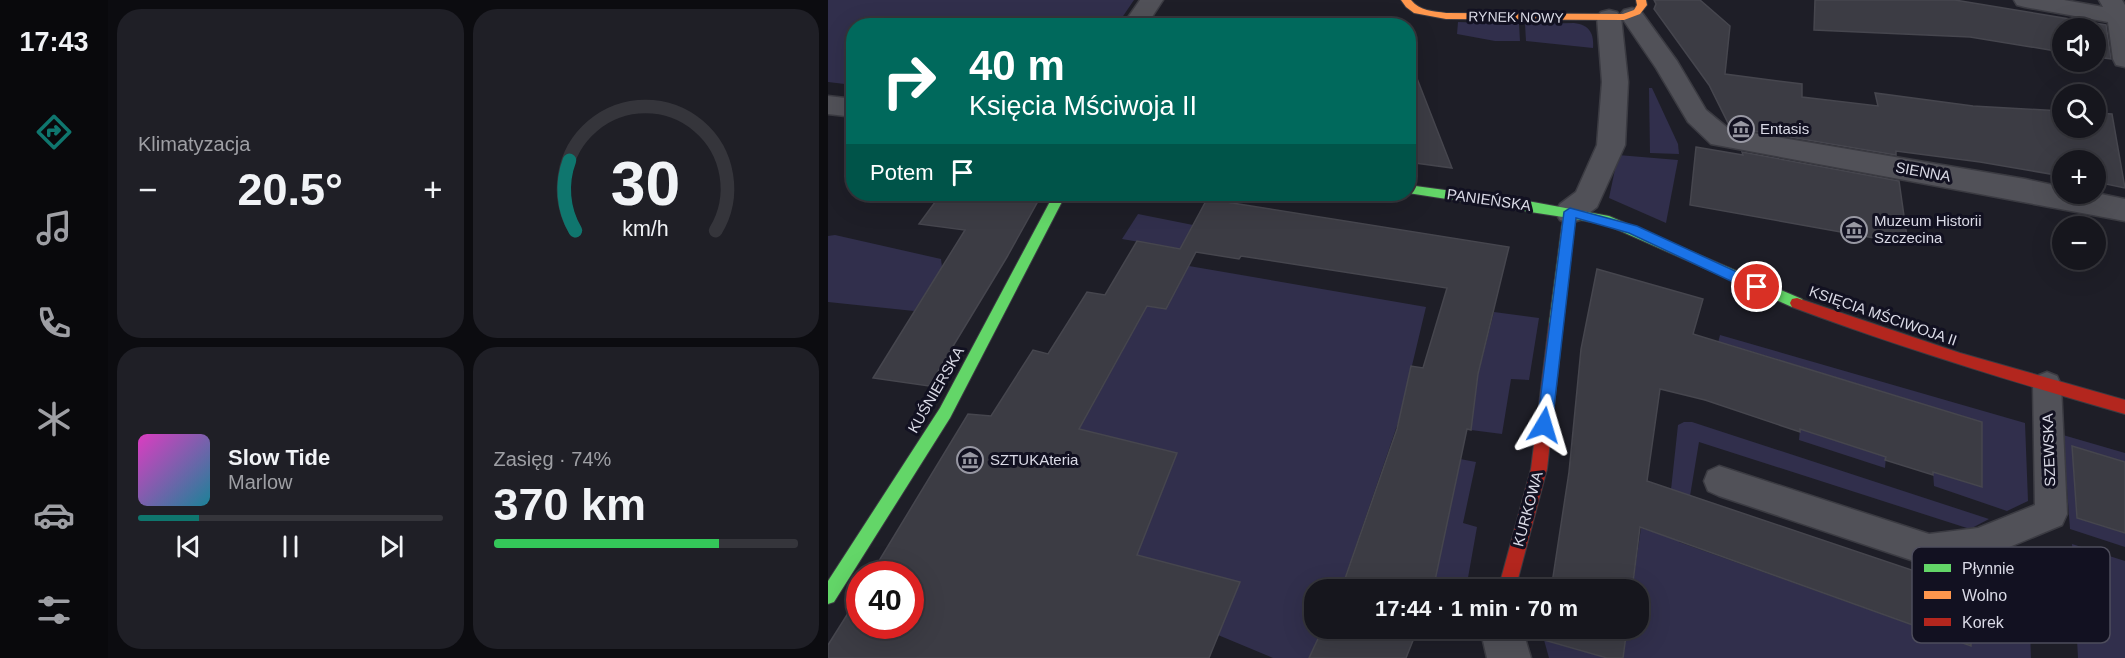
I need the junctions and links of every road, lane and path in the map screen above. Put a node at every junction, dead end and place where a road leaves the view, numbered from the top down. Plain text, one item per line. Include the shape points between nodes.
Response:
1 (1152, 0) edge
2 (1406, 0) edge
3 (2025, 0) edge
4 (1627, 11) edge
5 (2118, 11) edge
6 (1140, 18) edge
7 (2125, 59) edge
8 (828, 105) edge
9 (846, 107) edge
10 (1416, 190) edge
11 (1056, 201) edge
12 (2125, 210) edge
13 (1570, 212) junction
14 (2047, 385) junction
15 (2125, 407) edge
16 (1719, 481) dead end
17 (1923, 547) edge
18 (1949, 547) edge
19 (1509, 579) edge
20 (828, 596) edge
21 (1504, 639) edge
22 (1509, 658) edge

1 - 6 street
2 - 4 street, RYNEK NOWY via 1417,11 1446,16
3 - 5 street
4 - 12 street, SIENNA via 1668,67 1697,116 1721,137
4 - 13 street via 1615,82 1611,145 1587,199
5 - 7 street
8 - 9 street
10 - 13 street, PANIEŃSKA
11 - 20 street, KUŚNIERSKA via 945,413
13 - 14 street, KSIĘCIA MŚCIWOJA II via 1633,230 1773,294 1860,327
13 - 19 street, KURKOWA via 1539,469
14 - 15 street, KSIĘCIA MŚCIWOJA II
14 - 18 lane, SZEWSKA via 2051,514 1978,544
16 - 17 lane, SZEWSKA
21 - 22 street

